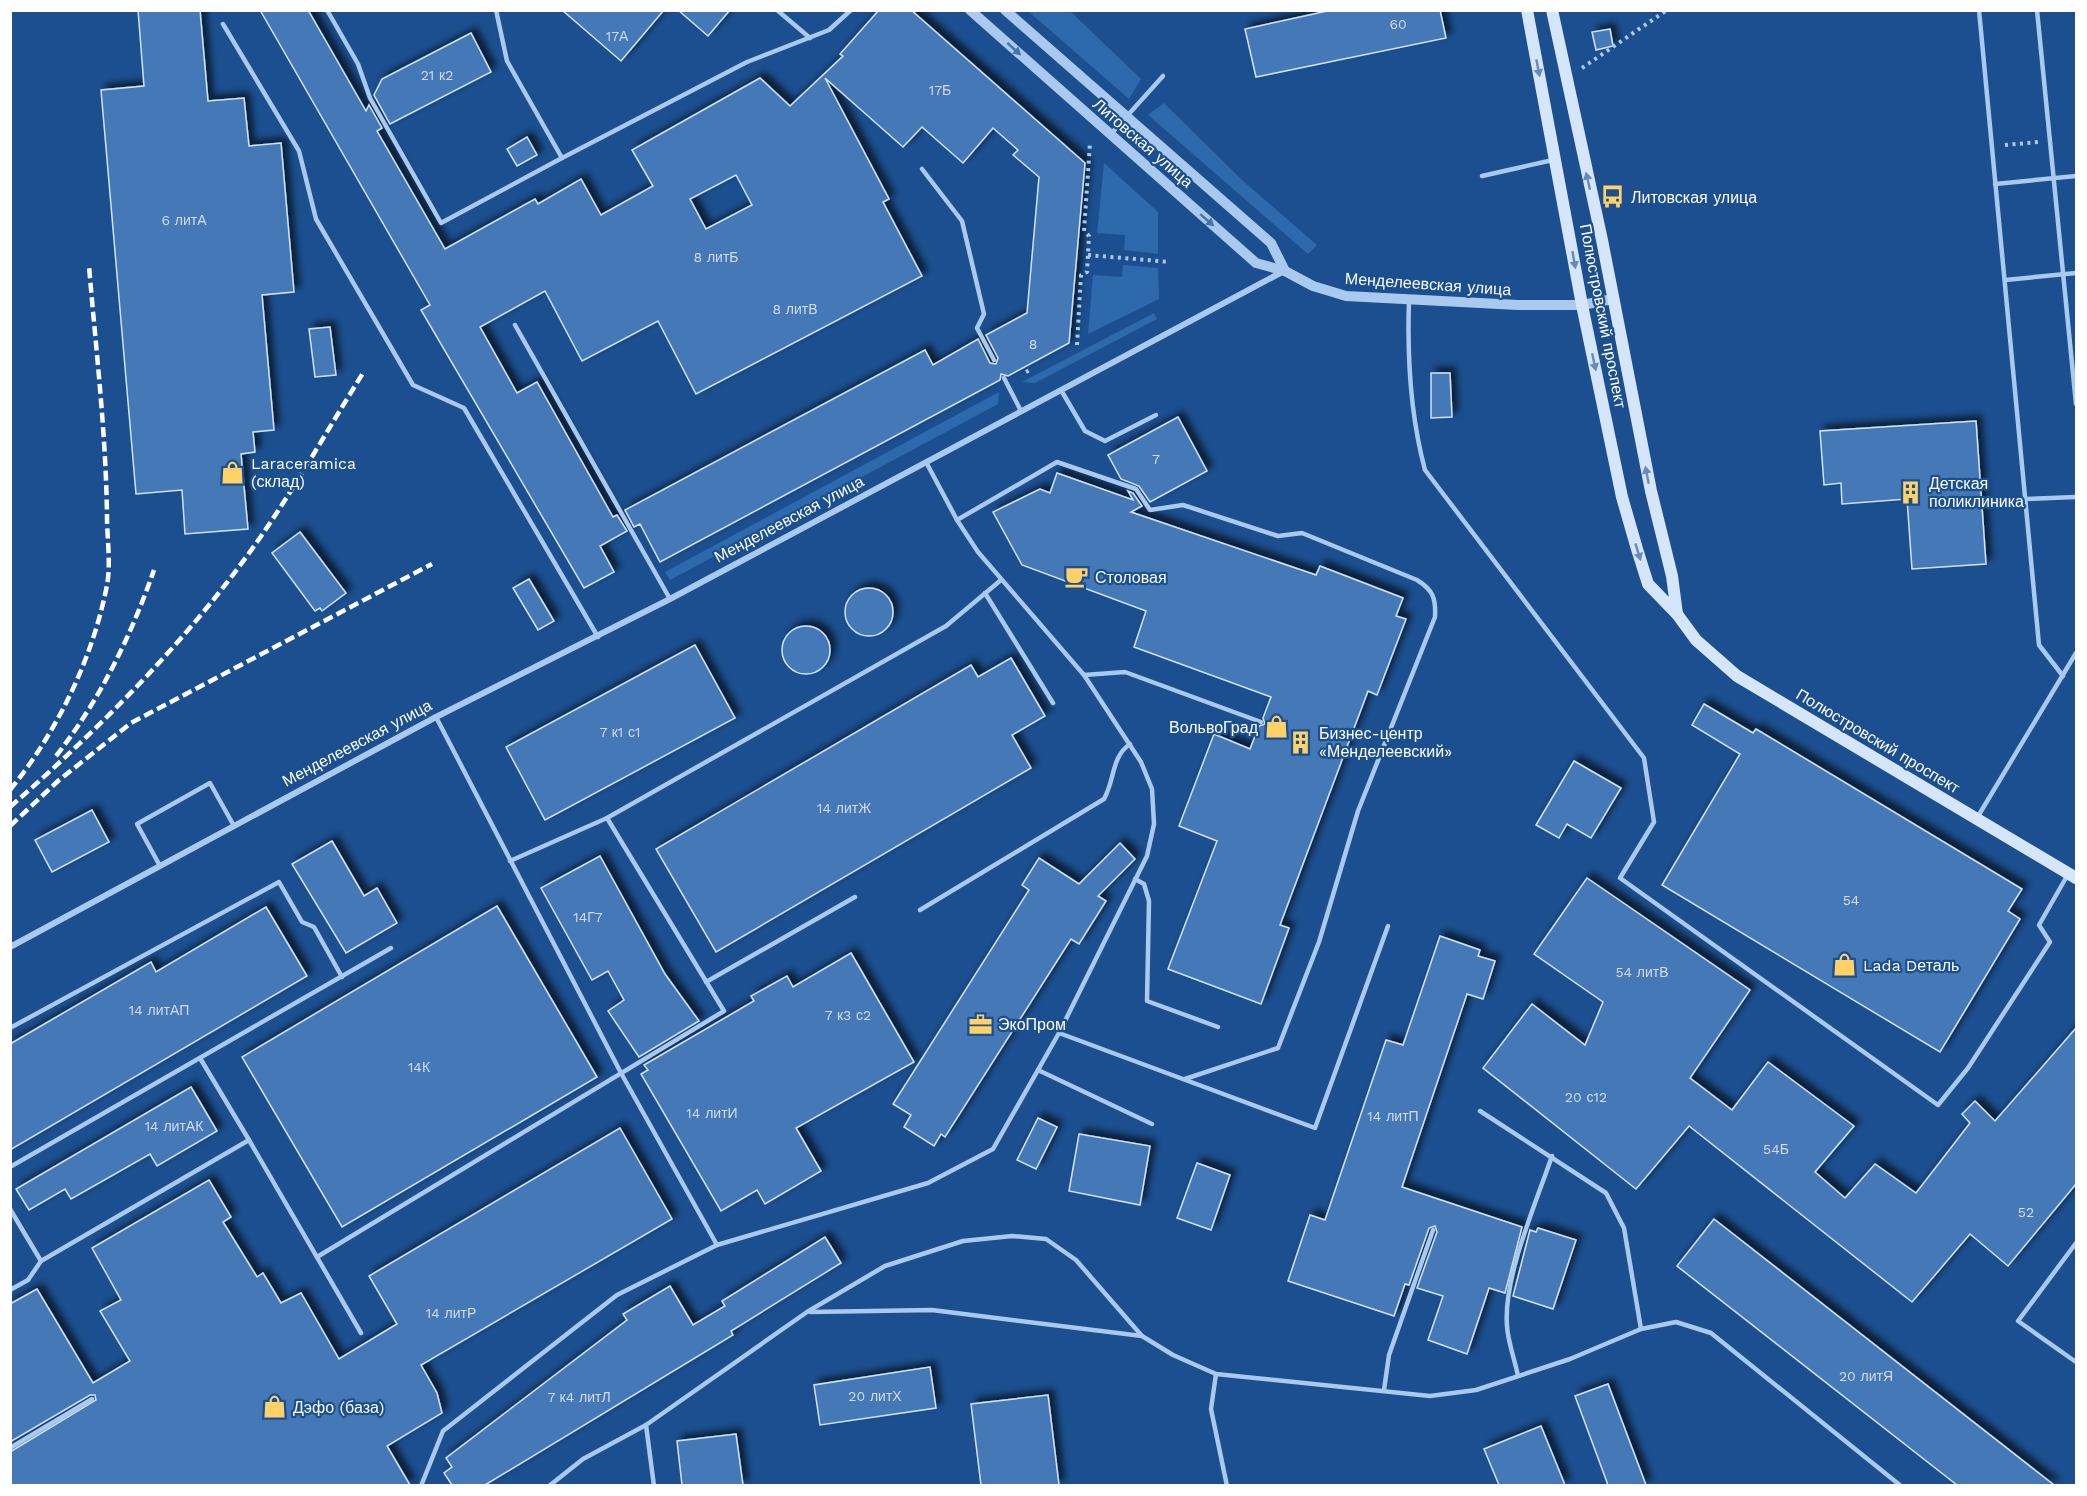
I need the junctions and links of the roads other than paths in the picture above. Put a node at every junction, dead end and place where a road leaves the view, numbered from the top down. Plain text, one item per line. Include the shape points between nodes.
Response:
1 (327, 10) edge
2 (496, 10) edge
3 (777, 10) edge
4 (851, 10) edge
5 (970, 10) edge
6 (1005, 10) edge
7 (1527, 10) edge
8 (1552, 10) edge
9 (1979, 10) edge
10 (2037, 10) edge
11 (223, 24) dead end
12 (810, 38) junction
13 (1163, 76) dead end
14 (1128, 116) junction
15 (1110, 135) junction
16 (562, 158) junction
17 (1556, 159) junction
18 (922, 169) dead end
19 (1482, 176) dead end
20 (2076, 176) edge
21 (2054, 179) junction
22 (1995, 184) junction
23 (1285, 271) junction
24 (2076, 273) edge
25 (2064, 275) junction
26 (2005, 280) junction
27 (1613, 299) junction
28 (1410, 301) junction
29 (1582, 305) junction
30 (515, 325) dead end
31 (994, 360) dead end
32 (1004, 378) dead end
33 (1061, 390) junction
34 (2076, 404) edge
35 (1022, 411) junction
36 (1156, 415) dead end
37 (926, 462) junction
38 (2076, 497) edge
39 (2025, 499) junction
40 (957, 520) junction
41 (1001, 580) junction
42 (985, 593) junction
43 (670, 599) junction
44 (1677, 614) junction
45 (598, 637) junction
46 (2076, 653) edge
47 (1084, 675) junction
48 (2063, 676) junction
49 (1053, 703) dead end
50 (436, 717) junction
51 (1261, 722) dead end
52 (1130, 744) junction
53 (607, 818) junction
54 (1977, 819) junction
55 (234, 826) junction
56 (510, 861) junction
57 (160, 866) junction
58 (2072, 875) edge
59 (1135, 879) junction
60 (855, 897) dead end
61 (920, 910) dead end
62 (1388, 926) dead end
63 (10, 947) edge
64 (391, 948) dead end
65 (342, 977) junction
66 (706, 982) junction
67 (1218, 1027) dead end
68 (10, 1028) edge
69 (1059, 1034) junction
70 (200, 1058) junction
71 (1038, 1070) junction
72 (621, 1073) junction
73 (1185, 1079) junction
74 (1480, 1111) dead end
75 (1152, 1124) dead end
76 (249, 1140) junction
77 (1552, 1156) junction
78 (10, 1167) edge
79 (10, 1209) edge
80 (1433, 1230) dead end
81 (2076, 1244) edge
82 (717, 1245) junction
83 (317, 1257) junction
84 (41, 1261) junction
85 (10, 1290) edge
86 (807, 1312) junction
87 (1641, 1329) junction
88 (361, 1333) dead end
89 (1142, 1336) junction
90 (2076, 1362) edge
91 (1216, 1374) junction
92 (1518, 1376) junction
93 (1384, 1390) junction
94 (92, 1400) dead end
95 (646, 1425) junction
96 (10, 1448) edge
97 (421, 1485) edge
98 (549, 1485) edge
99 (654, 1485) edge
100 (1227, 1485) edge
101 (1901, 1485) edge

1 - 16 lane via 358,64 370,98 441,223
2 - 16 lane via 507,61
3 - 12 lane
4 - 12 lane via 830,30
5 -> 15 street, Литовская улица
6 - 14 street, Литовская улица
7 -> 17 main road, Полюстровский проспект
27 -> 8 main road, Полюстровский проспект
9 - 22 lane
10 - 21 lane
11 - 45 lane via 299,151 316,219 413,385 464,408
12 - 16 lane via 747,62
13 - 14 lane
14 - 15 lane
14 - 23 street, Литовская улица via 1271,243
15 -> 23 street, Литовская улица via 1256,263
17 - 19 lane
17 -> 29 main road, Полюстровский проспект
18 - 31 lane via 962,221 984,314 977,328
20 - 21 lane
21 - 22 lane
21 - 25 lane
22 - 26 lane
23 - 28 street, Менделеевская улица via 1313,286 1346,296
23 - 33 street, Менделеевская улица
24 - 25 lane
25 - 26 lane
25 - 34 lane
26 - 39 lane
27 - 29 street, Менделеевская улица
44 -> 27 main road, Полюстровский проспект
28 - 29 street, Менделеевская улица
28 - 58 lane via 1412,414 1425,470 1644,758 1654,822 1620,878 1938,1105 1968,1068 2050,942 2039,925
29 -> 44 main road, Полюстровский проспект via 1636,549 1648,584
30 - 43 lane
32 - 35 lane
33 - 35 street, Менделеевская улица
33 - 36 lane via 1085,431 1105,441
35 - 37 street, Менделеевская улица
37 - 40 lane
37 - 43 street, Менделеевская улица
38 - 39 lane
39 - 48 lane via 2039,645
40 - 41 lane
40 - 73 lane via 1057,462 1136,489 1150,510 1183,505 1278,536 1302,533 1417,580 1429,588 1436,601 1435,617 1358,811 1319,942 1278,1048
41 - 42 lane
41 - 47 lane
42 - 49 lane
42 - 53 lane via 946,626
43 - 45 street, Менделеевская улица
44 - 54 main road, Полюстровский проспект via 1702,646 1737,676
45 - 50 street, Менделеевская улица
46 - 48 lane
47 - 51 lane via 1125,672
47 - 52 lane
48 - 54 lane
50 - 55 street, Менделеевская улица
50 - 56 lane
52 - 59 lane via 1152,789 1154,824 1147,856
52 - 61 lane via 1116,760 1111,786 1104,798
53 - 56 lane
53 - 66 lane
54 - 58 main road, Полюстровский проспект
55 - 57 street, Менделеевская улица
55 - 57 lane via 210,783 137,824
56 - 72 lane
57 - 63 street, Менделеевская улица
59 - 67 lane via 1144,884 1149,901 1147,1001
59 - 69 lane
60 - 66 lane
62 - 73 lane via 1315,1128
64 - 65 lane
65 - 68 lane via 314,927 303,922 279,882
65 - 70 lane
66 - 72 lane via 724,1011
69 - 71 lane
69 - 73 lane
70 - 76 lane
70 - 78 lane
71 - 75 lane
71 - 82 lane via 993,1149 928,1183
72 - 82 lane
72 - 83 lane
74 - 77 lane
76 - 83 lane
76 - 84 lane
77 - 87 lane via 1606,1193 1624,1228
77 - 92 lane via 1512,1276 1507,1326
79 - 84 lane
80 - 93 lane via 1389,1355
81 - 90 lane via 2018,1322
82 - 97 lane via 617,1295 443,1431
83 - 88 lane
84 - 85 lane via 28,1280
86 - 89 lane via 933,1310
86 - 89 lane via 885,1266 963,1242 1012,1236 1046,1239 1076,1260
86 - 95 lane
87 - 92 lane
87 - 101 lane via 1676,1322 1711,1333
89 - 91 lane
91 - 93 lane
91 - 100 lane via 1211,1409
92 - 93 lane via 1476,1389 1430,1396
94 - 96 lane
95 - 98 lane via 584,1459
95 - 99 lane

